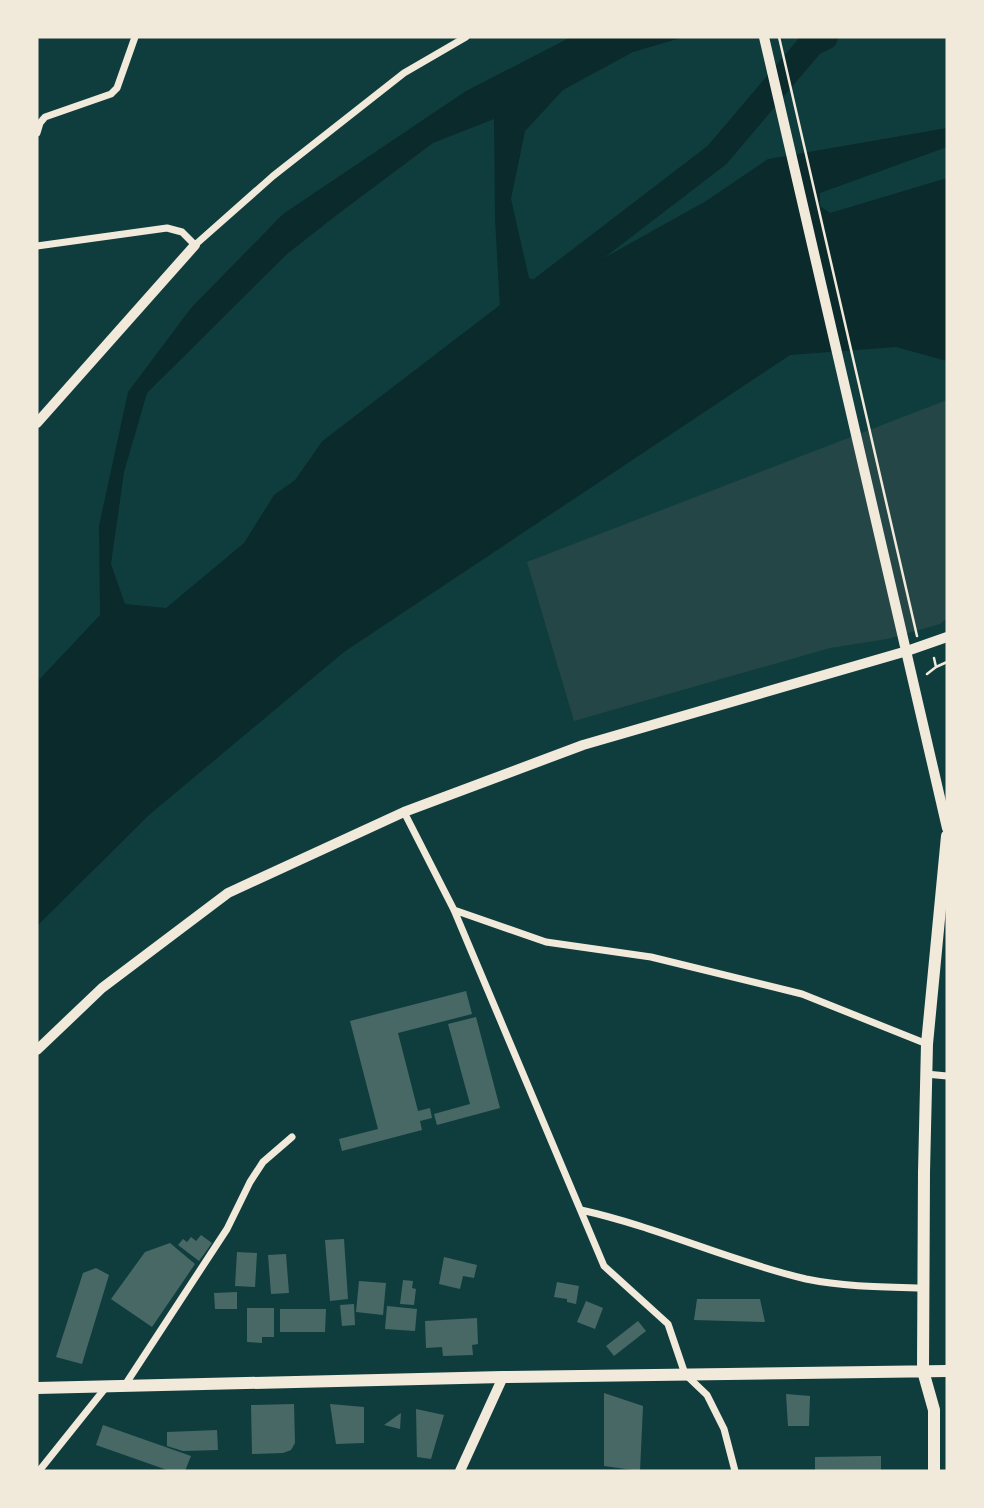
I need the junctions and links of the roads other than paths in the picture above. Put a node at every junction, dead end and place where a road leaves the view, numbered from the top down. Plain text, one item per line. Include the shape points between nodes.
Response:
1 (135, 37) edge
2 (466, 37) edge
3 (764, 37) edge
4 (37, 133) edge
5 (195, 245) junction
6 (37, 246) edge
7 (37, 423) edge
8 (947, 637) edge
9 (906, 646) junction
10 (404, 812) junction
11 (947, 828) edge
12 (947, 836) edge
13 (454, 910) junction
14 (927, 1044) junction
15 (37, 1050) edge
16 (926, 1074) junction
17 (947, 1076) edge
18 (292, 1136) dead end
19 (581, 1210) junction
20 (923, 1288) junction
21 (923, 1371) junction
22 (947, 1371) edge
23 (685, 1374) junction
24 (503, 1377) junction
25 (125, 1385) junction
26 (107, 1386) junction
27 (37, 1388) edge
28 (38, 1471) edge
29 (460, 1471) edge
30 (735, 1471) edge
31 (934, 1471) edge

1 - 4 street via 111,94 45,117
2 - 5 street via 404,73 273,176
3 - 9 street
5 - 6 street via 182,232 167,228
5 - 7 street
8 - 9 street
9 - 10 street via 583,745
9 - 11 street
10 - 13 street
10 - 15 street via 228,893 102,988
12 - 14 highway
13 - 14 street via 546,942 652,957 802,994
13 - 19 street
14 - 16 highway
16 - 17 street
16 - 20 highway
18 - 25 street via 263,1162 227,1229
19 - 20 street via 807,1279
19 - 23 street via 604,1266 668,1324
20 - 21 highway
21 - 22 highway
21 - 23 highway
21 - 31 highway via 934,1410
23 - 24 highway
23 - 30 street via 707,1395 724,1429
24 - 25 highway
24 - 29 street
25 - 26 highway
26 - 27 highway
26 - 28 street

